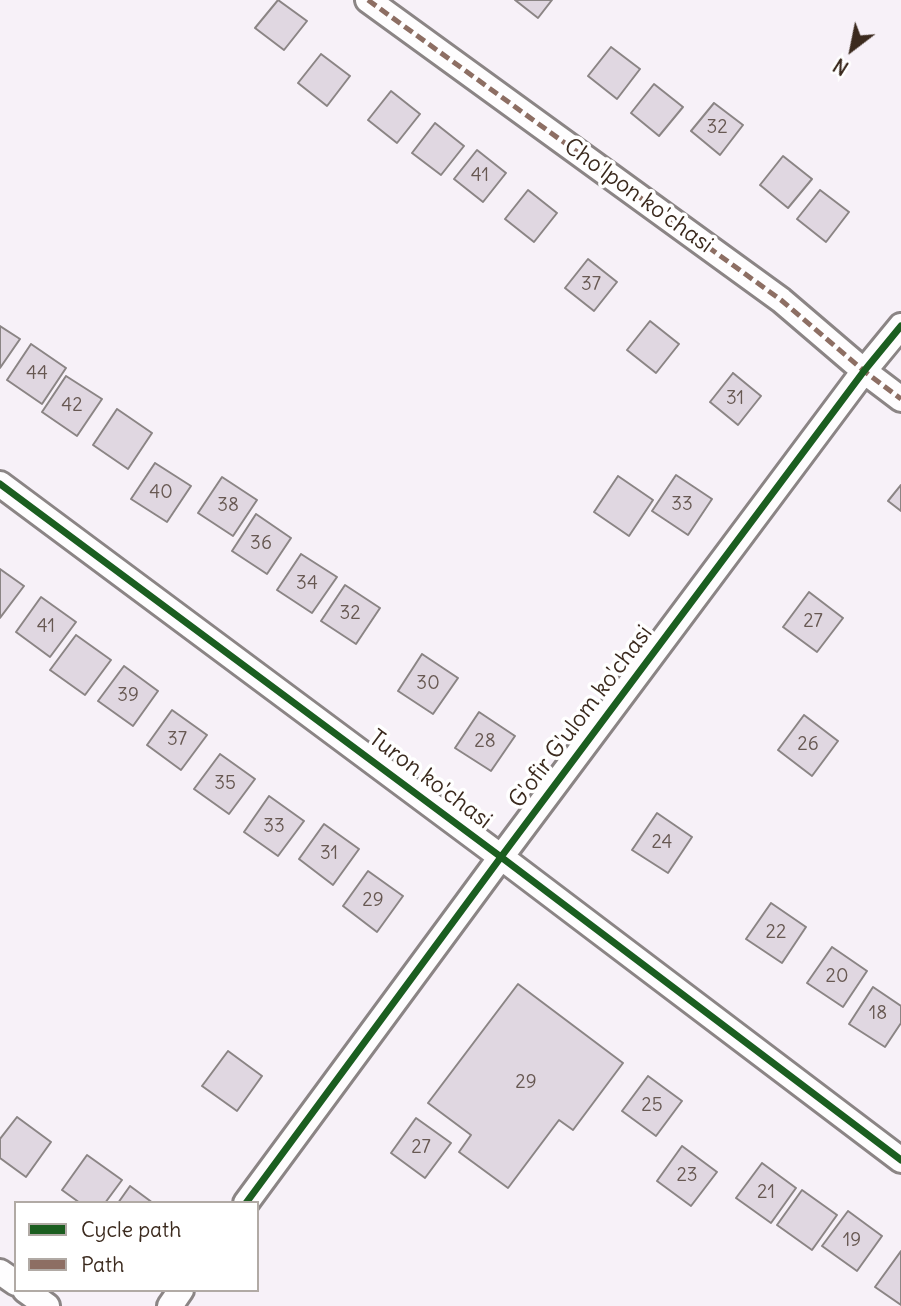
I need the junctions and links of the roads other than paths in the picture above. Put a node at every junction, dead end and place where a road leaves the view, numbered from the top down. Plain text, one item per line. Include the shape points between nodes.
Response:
1 (368, 0) edge
2 (901, 326) edge
3 (864, 371) junction
4 (901, 399) edge
5 (0, 484) edge
6 (501, 857) junction
7 (901, 1160) edge
8 (247, 1201) edge
9 (28, 1292) edge
10 (47, 1306) edge

1 - 3 street, Cho'lpon ko'chasi via 781,300
2 - 3 street, G'ofir G'ulom ko'chasi
3 - 4 street, Cho'lpon ko'chasi
3 - 6 street, G'ofir G'ulom ko'chasi
5 - 6 street, Turon ko'chasi
6 - 7 street, Turon ko'chasi
6 - 8 street, G'ofir G'ulom ko'chasi
9 - 10 street

